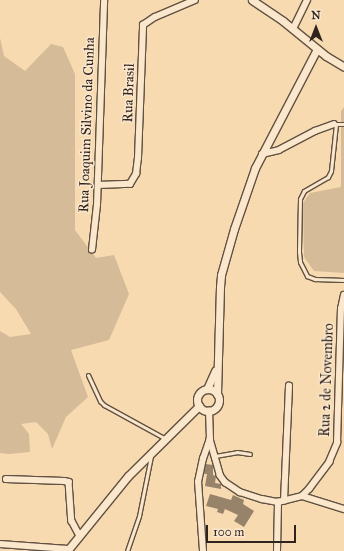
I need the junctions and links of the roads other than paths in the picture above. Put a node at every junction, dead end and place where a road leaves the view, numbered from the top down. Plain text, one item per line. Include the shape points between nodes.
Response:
1 (104, 0) edge
2 (195, 0) edge
3 (252, 0) edge
4 (308, 0) edge
5 (293, 28) junction
6 (317, 49) junction
7 (344, 68) edge
8 (335, 124) junction
9 (344, 124) edge
10 (262, 154) junction
11 (98, 185) junction
12 (92, 250) dead end
13 (344, 280) edge
14 (344, 295) edge
15 (216, 367) junction
16 (88, 375) dead end
17 (290, 386) dead end
18 (207, 389) junction
19 (217, 394) junction
20 (199, 406) junction
21 (209, 411) junction
22 (164, 438) junction
23 (210, 439) junction
24 (152, 451) junction
25 (250, 454) dead end
26 (215, 456) junction
27 (6, 479) dead end
28 (302, 496) junction
29 (281, 502) junction
30 (344, 509) edge
31 (79, 534) junction
32 (0, 544) edge
33 (67, 550) edge
34 (126, 551) edge
35 (202, 551) edge
36 (277, 551) edge

1 - 11 street, Rua Joaquim Silvino da Cunha
2 - 11 street, Rua Brasil via 143,24 136,174 130,184
3 - 5 street
4 - 5 street
5 - 6 street
6 - 7 street
6 - 10 street
8 - 9 lane
8 - 10 street via 279,150
8 - 13 lane via 331,171 328,177 304,191 300,199 299,252 307,276 315,279
10 - 15 street via 243,198 221,275
11 - 12 street, Rua Joaquim Silvino da Cunha
14 - 28 street, Rua 2 de Novembro via 341,309 337,443 329,462
15 - 18 street
15 - 19 street
16 - 22 lane via 104,405
17 - 29 street
18 - 19 street
18 - 20 street via 198,397
19 - 21 street via 217,406
20 - 21 street
20 - 22 street
21 - 23 street
22 - 24 street
23 - 26 street
23 - 35 street via 198,482
24 - 31 street
24 - 34 lane via 139,516
25 - 26 lane via 237,452
26 - 29 street via 220,475 232,488 250,496
27 - 31 street via 69,482 72,520
28 - 29 street
28 - 30 street
29 - 36 street
31 - 33 street
32 - 33 street

